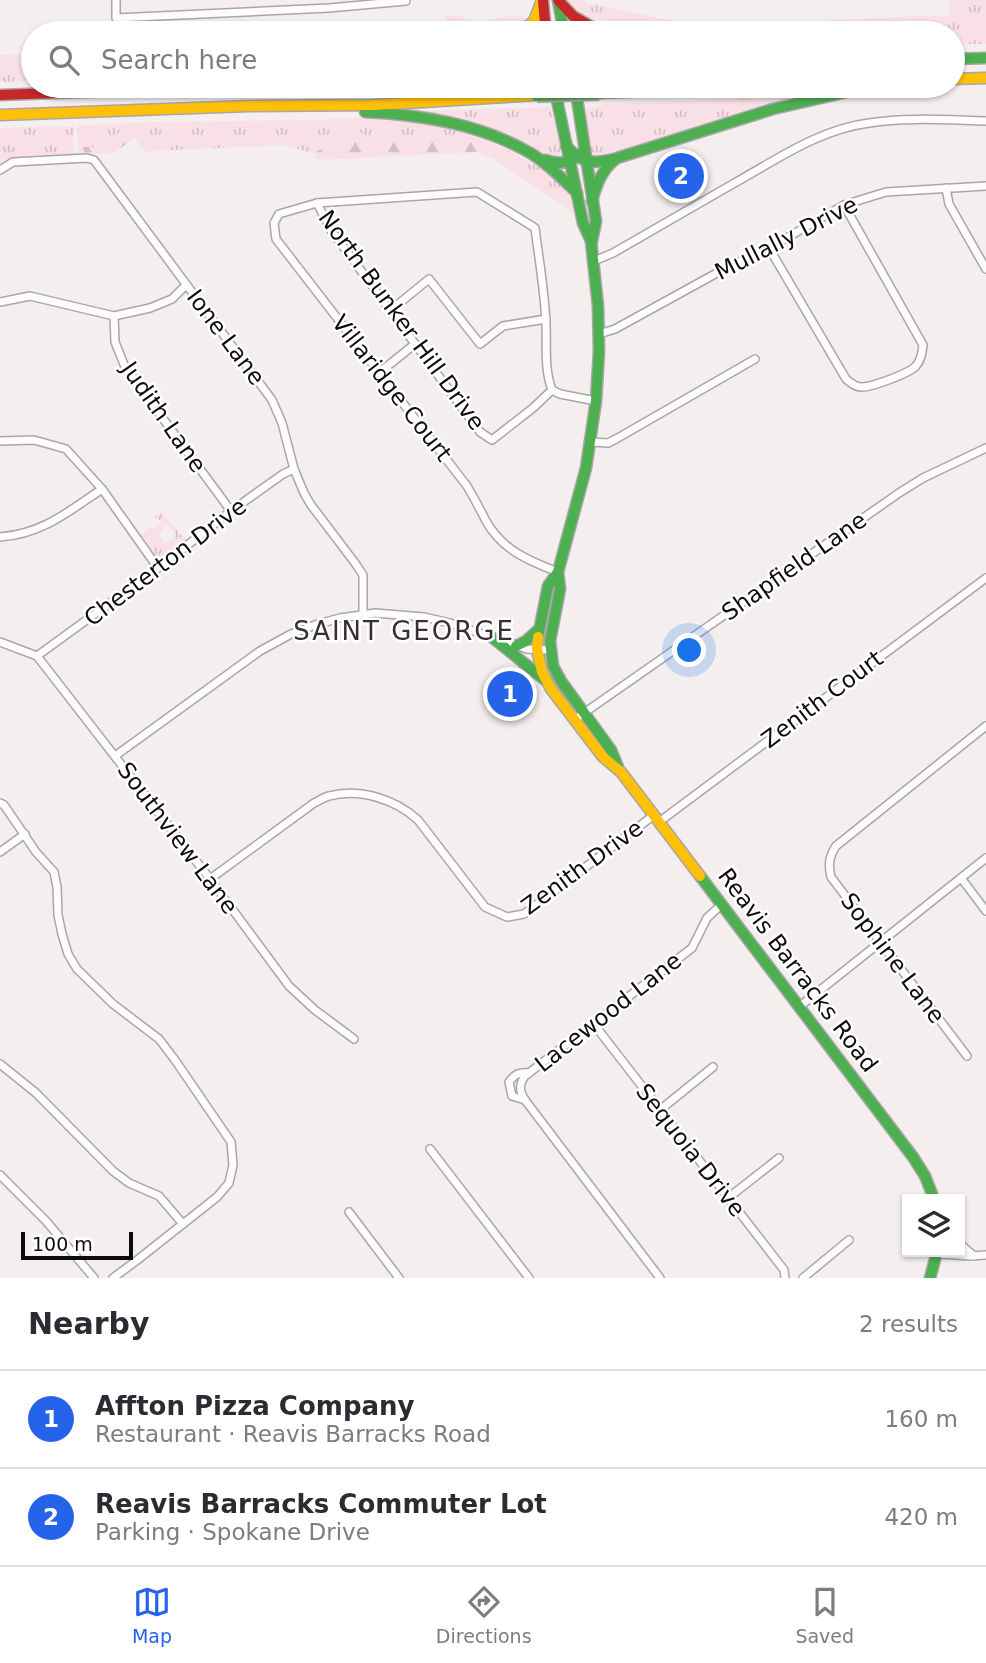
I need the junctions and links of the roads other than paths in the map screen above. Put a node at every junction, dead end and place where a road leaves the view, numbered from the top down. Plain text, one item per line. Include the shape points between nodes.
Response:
1 (116, 0) edge
2 (542, 0) edge
3 (558, 0) edge
4 (406, 1) edge
5 (328, 4) edge
6 (534, 21) edge
7 (545, 21) edge
8 (562, 21) edge
9 (582, 21) edge
10 (986, 58) edge
11 (965, 59) edge
12 (986, 78) edge
13 (965, 79) edge
14 (21, 94) edge
15 (0, 95) edge
16 (482, 98) edge
17 (556, 98) edge
18 (576, 98) edge
19 (819, 98) edge
20 (334, 106) junction
21 (0, 115) edge
22 (986, 121) edge
23 (538, 158) junction
24 (580, 158) junction
25 (617, 158) junction
26 (0, 170) edge
27 (986, 186) edge
28 (946, 188) junction
29 (577, 193) junction
30 (592, 201) junction
31 (317, 204) junction
32 (844, 205) junction
33 (592, 241) junction
34 (769, 248) junction
35 (594, 261) junction
36 (986, 269) edge
37 (187, 285) junction
38 (0, 302) edge
39 (391, 310) junction
40 (114, 316) junction
41 (546, 319) junction
42 (599, 334) junction
43 (415, 344) junction
44 (755, 359) dead end
45 (380, 372) junction
46 (552, 390) junction
47 (596, 401) junction
48 (0, 441) edge
49 (591, 442) junction
50 (986, 448) edge
51 (293, 469) junction
52 (102, 489) junction
53 (232, 511) junction
54 (0, 537) edge
55 (158, 568) junction
56 (558, 572) junction
57 (986, 578) edge
58 (363, 614) junction
59 (539, 630) junction
60 (493, 638) junction
61 (0, 642) edge
62 (516, 646) junction
63 (544, 650) junction
64 (37, 656) junction
65 (546, 681) junction
66 (579, 717) junction
67 (986, 726) edge
68 (115, 756) junction
69 (0, 803) edge
70 (657, 818) junction
71 (25, 834) junction
72 (0, 852) edge
73 (986, 858) edge
74 (961, 878) junction
75 (210, 879) junction
76 (722, 905) junction
77 (986, 911) edge
78 (882, 942) junction
79 (799, 1007) junction
80 (593, 1023) junction
81 (354, 1039) dead end
82 (967, 1056) dead end
83 (0, 1064) edge
84 (713, 1067) dead end
85 (529, 1073) junction
86 (524, 1100) junction
87 (660, 1111) junction
88 (430, 1149) dead end
89 (779, 1158) dead end
90 (0, 1175) edge
91 (932, 1194) edge
92 (728, 1198) junction
93 (349, 1212) dead end
94 (183, 1224) junction
95 (849, 1240) dead end
96 (965, 1248) edge
97 (965, 1255) edge
98 (986, 1255) edge
99 (975, 1256) junction
100 (936, 1257) edge
101 (94, 1278) edge
102 (113, 1278) edge
103 (399, 1278) edge
104 (529, 1278) edge
105 (660, 1278) edge
106 (785, 1278) edge
107 (803, 1278) edge
108 (930, 1278) edge

1 - 5 street via 116,18
2 - 6 main road
2 - 7 main road
3 - 8 main road
3 - 9 main road
4 - 5 street
10 - 11 main road
12 - 13 main road
14 - 15 main road
16 - 20 main road, bridge
17 - 24 main road, Reavis Barracks Road via 566,146
18 - 24 main road, Reavis Barracks Road
19 - 25 main road
20 - 21 main road
20 - 23 main road via 458,124
22 - 35 street via 910,120 838,130 778,158
23 - 24 main road via 557,165
23 - 29 main road
24 - 25 main road
24 - 29 main road, Reavis Barracks Road
24 - 30 main road, Reavis Barracks Road
25 - 30 main road via 600,176
26 - 37 street, Ione Lane via 13,163 94,160
27 - 28 street, Mullally Drive
28 - 32 street, Mullally Drive via 887,192
28 - 36 street via 949,204
29 - 33 main road, Reavis Barracks Road
30 - 33 main road, Reavis Barracks Road via 596,221
31 - 39 street, North Bunker Hill Drive
31 - 41 street via 477,192 535,228
31 - 45 street, Villaridge Court via 279,214 274,223 276,239
32 - 34 street, Mullally Drive
32 - 34 street via 923,345 916,366 864,387 846,379
33 - 35 main road, Reavis Barracks Road
34 - 42 street, Mullally Drive
35 - 42 main road, Reavis Barracks Road
37 - 40 street via 172,299
37 - 51 street, Ione Lane via 272,400
38 - 40 street via 30,296
39 - 41 street via 429,279 480,344 503,326
39 - 43 street, North Bunker Hill Drive
40 - 53 street, Judith Lane via 115,342 125,367
41 - 46 street
42 - 47 main road, Reavis Barracks Road
43 - 45 street
43 - 46 street, North Bunker Hill Drive via 480,432 492,440
44 - 49 street via 616,439
45 - 56 street, Villaridge Court via 467,486 497,537 525,558
46 - 47 street
47 - 49 main road, Reavis Barracks Road
48 - 52 street via 34,440 66,449
49 - 56 main road, Reavis Barracks Road
50 - 66 street, Shapfield Lane via 907,488
51 - 53 street, Chesterton Drive
51 - 58 street, Ione Lane via 311,505 360,569
52 - 54 street via 52,523
52 - 55 street
53 - 55 street, Chesterton Drive
55 - 64 street, Chesterton Drive
56 - 59 main road, Reavis Barracks Road via 548,586
56 - 63 main road, Reavis Barracks Road via 560,589
57 - 70 street, Zenith Court
58 - 60 street via 424,617
58 - 68 street via 318,624 270,645
59 - 62 main road
59 - 63 main road, Reavis Barracks Road
60 - 62 street
60 - 65 main road
61 - 64 street
62 - 63 street
63 - 65 main road, Reavis Barracks Road
63 - 66 main road, Reavis Barracks Road
64 - 68 street, Southview Lane
65 - 66 main road, Reavis Barracks Road
66 - 70 main road, Reavis Barracks Road via 611,750 621,772
67 - 78 street, Sophine Lane via 829,856 831,877
68 - 75 street, Southview Lane
69 - 71 street
70 - 75 street, Zenith Drive via 515,916 502,916 485,907 410,813 368,795 328,796 314,803
70 - 76 main road, Reavis Barracks Road
71 - 72 street
71 - 94 street via 54,872 62,934 77,969 159,1039 231,1142 229,1183
73 - 74 street
74 - 77 street
74 - 78 street
75 - 81 street, Southview Lane via 289,986
76 - 79 main road, Reavis Barracks Road
76 - 80 street, Lacewood Lane via 707,918 692,948
78 - 79 street
78 - 82 street, Sophine Lane
79 - 91 main road, Reavis Barracks Road via 913,1157
80 - 85 street, Lacewood Lane
80 - 87 street, Sequoia Drive
83 - 94 street via 36,1093 113,1171 159,1196
84 - 87 street
85 - 86 street, Lacewood Lane via 520,1087
85 - 86 street via 521,1072 509,1082 512,1096
86 - 105 street
87 - 92 street, Sequoia Drive
88 - 104 street
89 - 92 street
90 - 101 street
92 - 106 street, Sequoia Drive via 784,1270
93 - 103 street
94 - 102 street
95 - 107 street
96 - 99 street
97 - 99 street
98 - 99 street
100 - 108 main road

